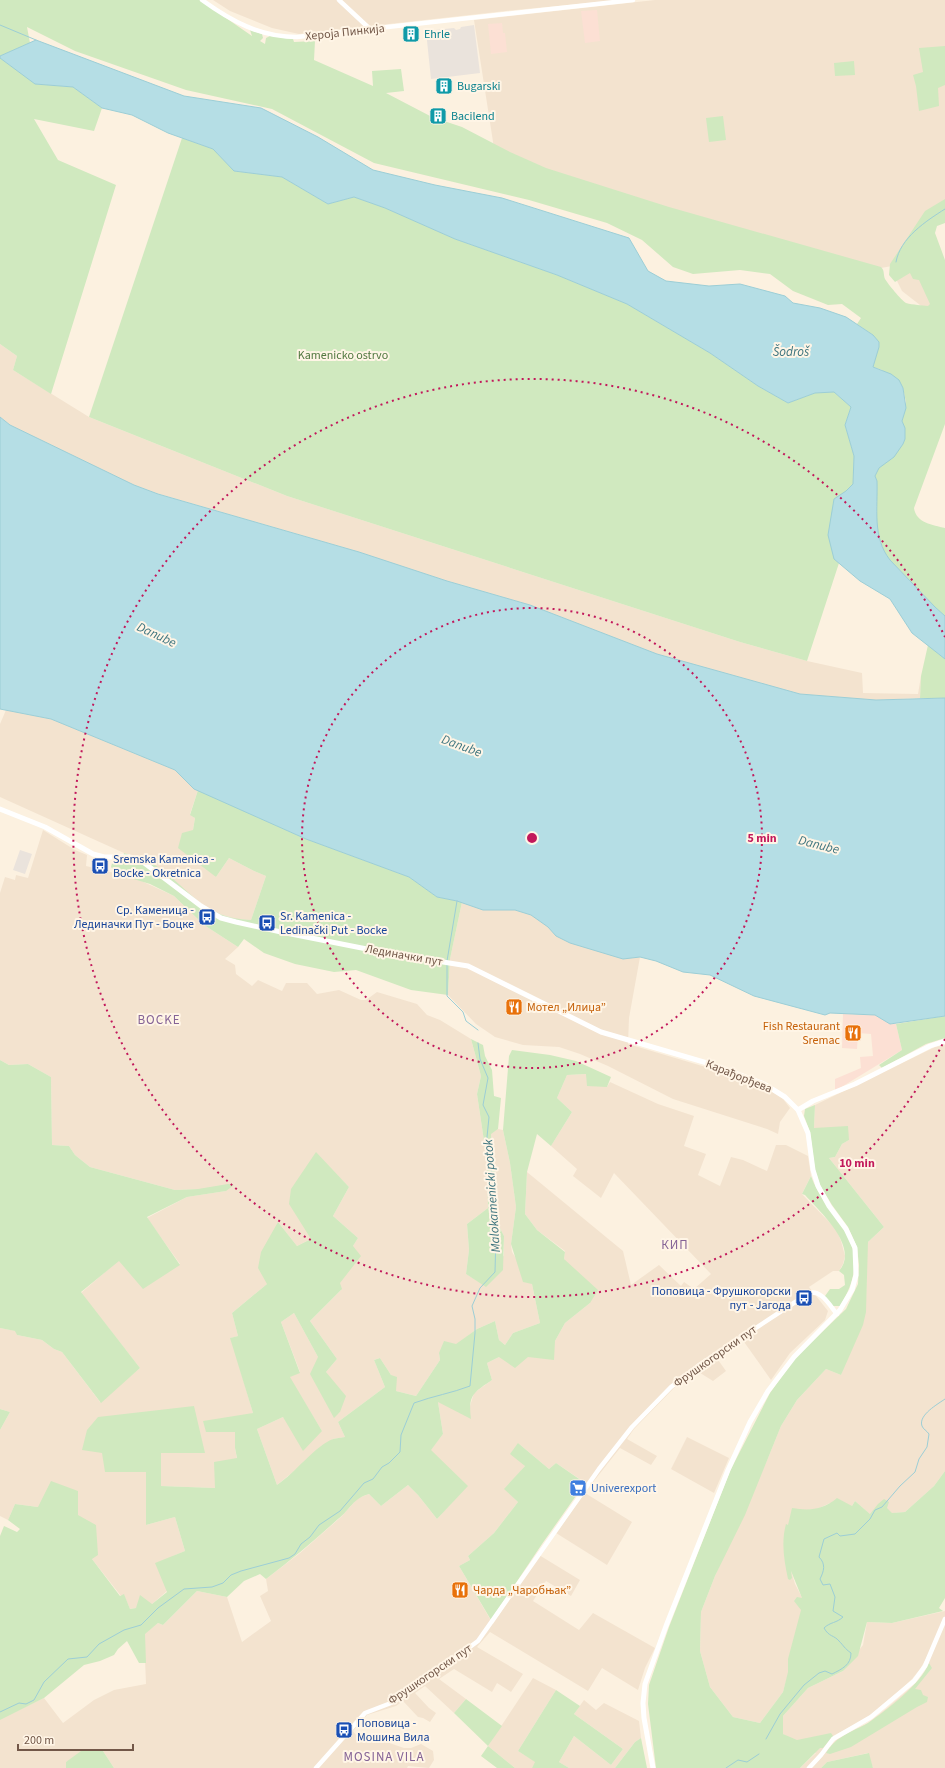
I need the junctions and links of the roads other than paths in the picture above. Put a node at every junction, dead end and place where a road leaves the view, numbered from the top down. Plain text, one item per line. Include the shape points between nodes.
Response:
1 (202, 0) edge
2 (339, 0) edge
3 (633, 0) edge
4 (360, 20) junction
5 (370, 29) junction
6 (360, 31) junction
7 (0, 809) edge
8 (544, 1004) joint
9 (945, 1041) edge
10 (798, 1110) junction
11 (837, 1314) junction
12 (945, 1619) edge
13 (316, 1768) edge
14 (653, 1768) edge
15 (808, 1768) edge

1 - 6 street, Хероја Пинкија via 228,18 268,34 292,37
2 - 4 street
3 - 5 street, Хероја Пинкија
4 - 5 street
4 - 6 street
5 - 6 street, Хероја Пинкија
7 - 8 main road, Лединачки пут via 45,827 93,854 139,859 207,910 228,920 388,953 468,966
8 - 10 main road, Карађорђева via 601,1032 696,1059 760,1082 779,1092
9 - 10 main road
10 - 11 main road via 808,1133 818,1186 846,1229 856,1255 854,1284 846,1303
11 - 13 street, Фрушкогорски пут via 818,1293 809,1292 670,1387 632,1427 599,1469 478,1642 403,1696 365,1713
11 - 14 main road via 780,1372 750,1422 728,1470 645,1684 644,1718
12 - 15 street via 925,1666 914,1681 871,1717 834,1739

